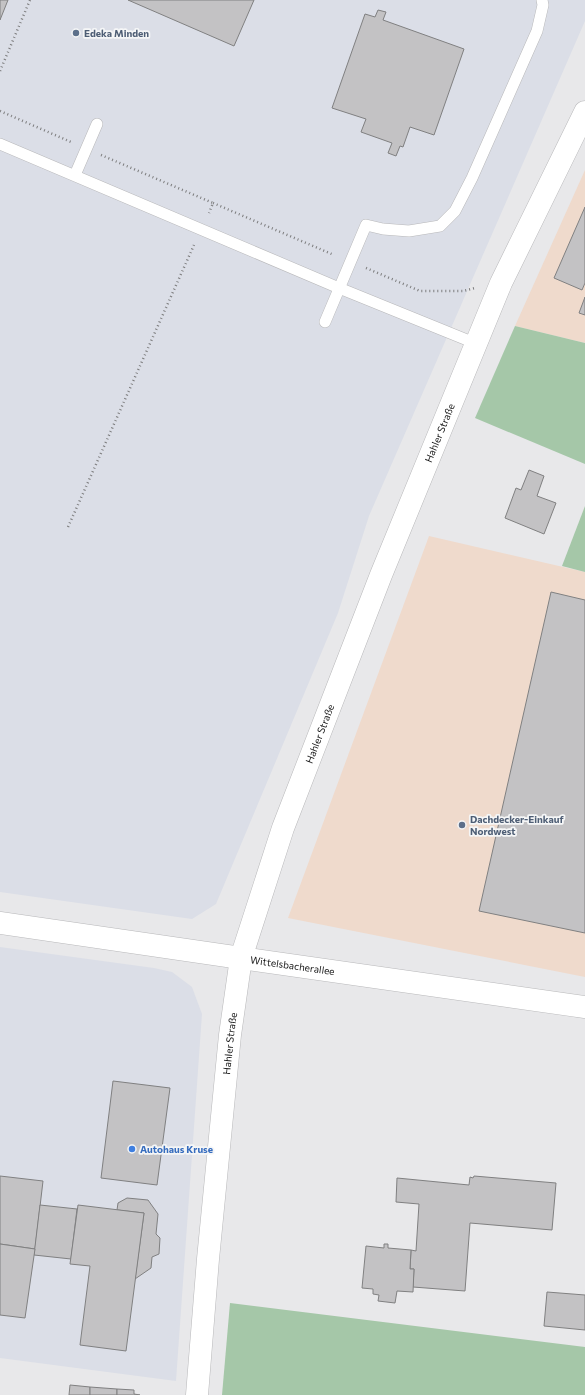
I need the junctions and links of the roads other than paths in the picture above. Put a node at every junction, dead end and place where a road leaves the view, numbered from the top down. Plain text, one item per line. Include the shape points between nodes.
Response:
1 (542, 0) edge
2 (585, 112) edge
3 (97, 124) dead end
4 (0, 144) edge
5 (75, 175) junction
6 (340, 288) junction
7 (325, 322) dead end
8 (477, 344) junction
9 (0, 923) edge
10 (241, 958) junction
11 (585, 1006) edge
12 (196, 1395) edge

1 - 6 lane via 537,31 455,211 440,226 432,228 410,231 366,225
2 - 8 street, Hahler Straße via 501,283
3 - 5 lane
4 - 5 lane
5 - 6 lane
6 - 7 lane
6 - 8 lane
8 - 10 street, Hahler Straße via 381,575 286,820
9 - 10 street, Wittelsbacherallee
10 - 11 street, Wittelsbacherallee
10 - 12 street, Hahler Straße via 229,1042

